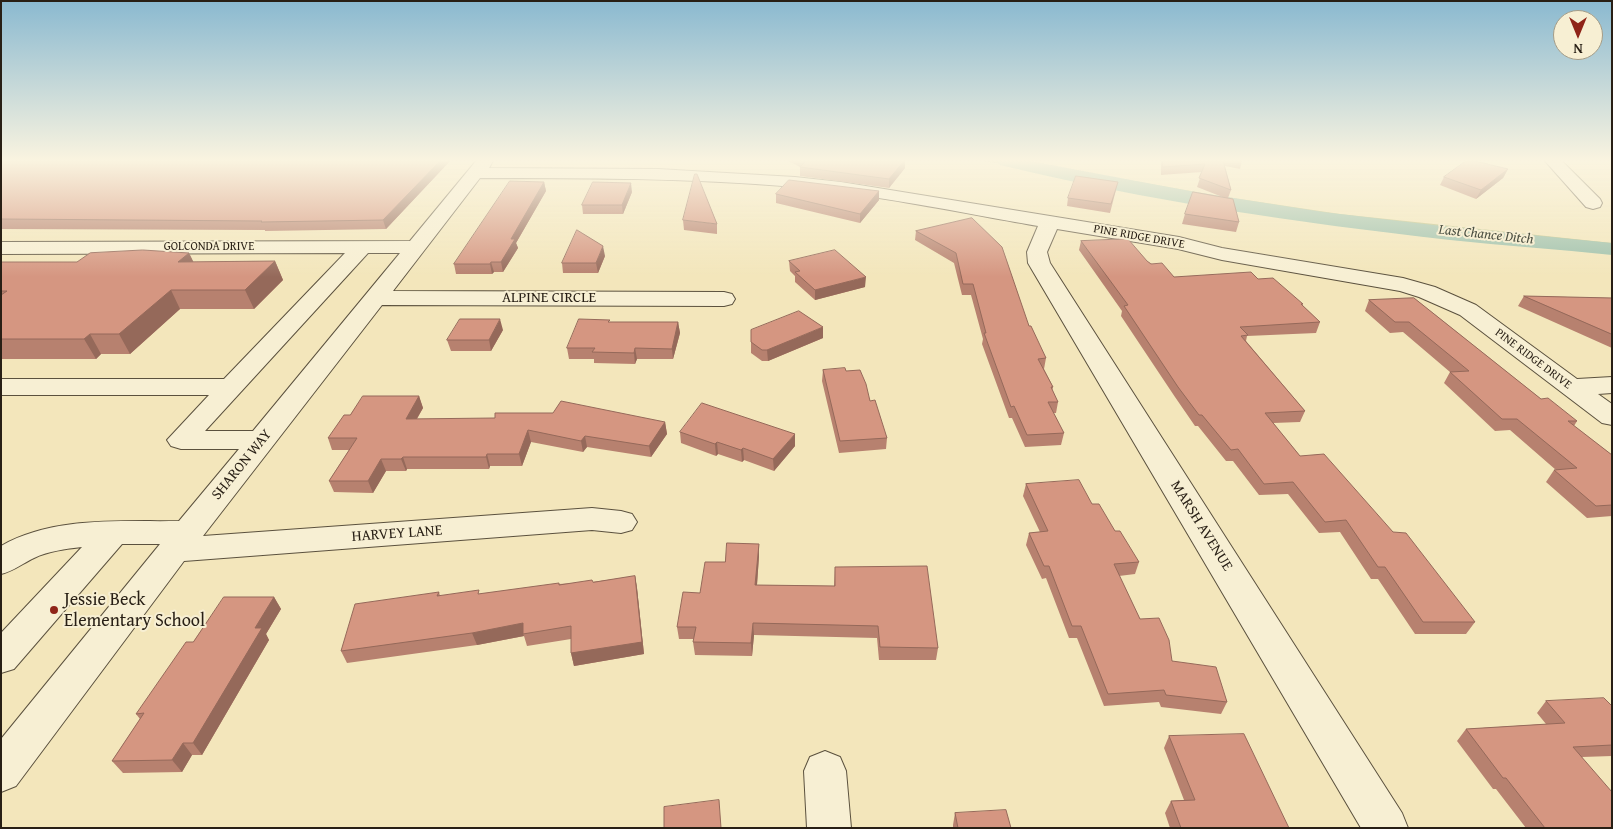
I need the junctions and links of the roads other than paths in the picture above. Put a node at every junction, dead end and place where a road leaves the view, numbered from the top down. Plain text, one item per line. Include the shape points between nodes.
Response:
1 (454, 200) edge
2 (919, 200) edge
3 (1590, 200) edge
4 (1593, 203) dead end
5 (1050, 221) junction
6 (363, 247) junction
7 (416, 247) junction
8 (1, 248) edge
9 (375, 298) junction
10 (724, 299) dead end
11 (1612, 386) edge
12 (1571, 387) junction
13 (1, 388) edge
14 (231, 388) junction
15 (1612, 418) edge
16 (262, 440) junction
17 (621, 522) dead end
18 (112, 534) junction
19 (181, 542) junction
20 (1, 562) edge
21 (1, 658) edge
22 (825, 771) dead end
23 (1, 772) edge
24 (828, 828) edge
25 (1386, 828) edge

1 - 7 street, SHARON WAY
2 - 5 street, PINE RIDGE DRIVE
3 - 4 street
5 - 12 street, PINE RIDGE DRIVE via 1427,292 1468,310
5 - 25 street, MARSH AVENUE via 1037,252 1039,263
6 - 7 street, GOLCONDA DRIVE
6 - 8 street, GOLCONDA DRIVE
6 - 14 street
7 - 9 street, SHARON WAY
9 - 10 street, ALPINE CIRCLE
9 - 16 street, SHARON WAY
11 - 12 street
12 - 15 street, PINE RIDGE DRIVE
13 - 14 street
14 - 16 street via 181,440
16 - 19 street, SHARON WAY
17 - 19 street, HARVEY LANE via 592,519
18 - 19 street, HARVEY LANE
18 - 20 street, HARVEY LANE via 75,535 40,542
18 - 21 street
19 - 23 street, SHARON WAY
22 - 24 street

